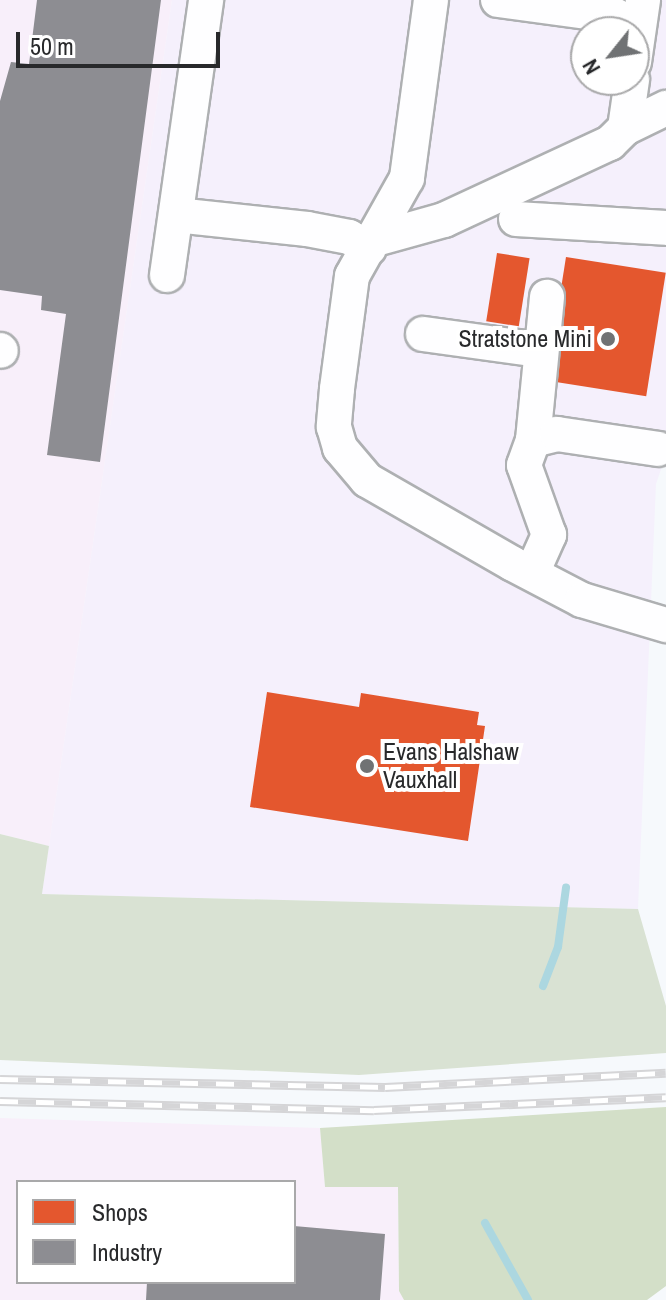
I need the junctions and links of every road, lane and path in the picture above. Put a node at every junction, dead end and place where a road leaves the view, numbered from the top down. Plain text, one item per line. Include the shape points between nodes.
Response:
1 (206, 0) edge
2 (498, 0) edge
3 (434, 5) edge
4 (616, 16) edge
5 (628, 96) edge
6 (666, 108) edge
7 (625, 128) junction
8 (176, 215) junction
9 (516, 219) dead end
10 (666, 228) edge
11 (373, 244) junction
12 (167, 275) dead end
13 (547, 297) dead end
14 (423, 334) dead end
15 (540, 350) junction
16 (533, 440) junction
17 (658, 449) dead end
18 (532, 573) junction
19 (666, 625) edge

1 - 8 street
2 - 4 street
3 - 11 street via 407,178
5 - 7 street
6 - 7 street
7 - 11 street via 610,143 444,220
8 - 11 street via 321,232
8 - 12 street
9 - 10 street
11 - 18 street via 352,276 334,427 340,448 367,480
13 - 15 street
14 - 15 street
15 - 16 street
16 - 17 street via 557,434
16 - 18 street via 524,465 549,535
18 - 19 street via 582,600

